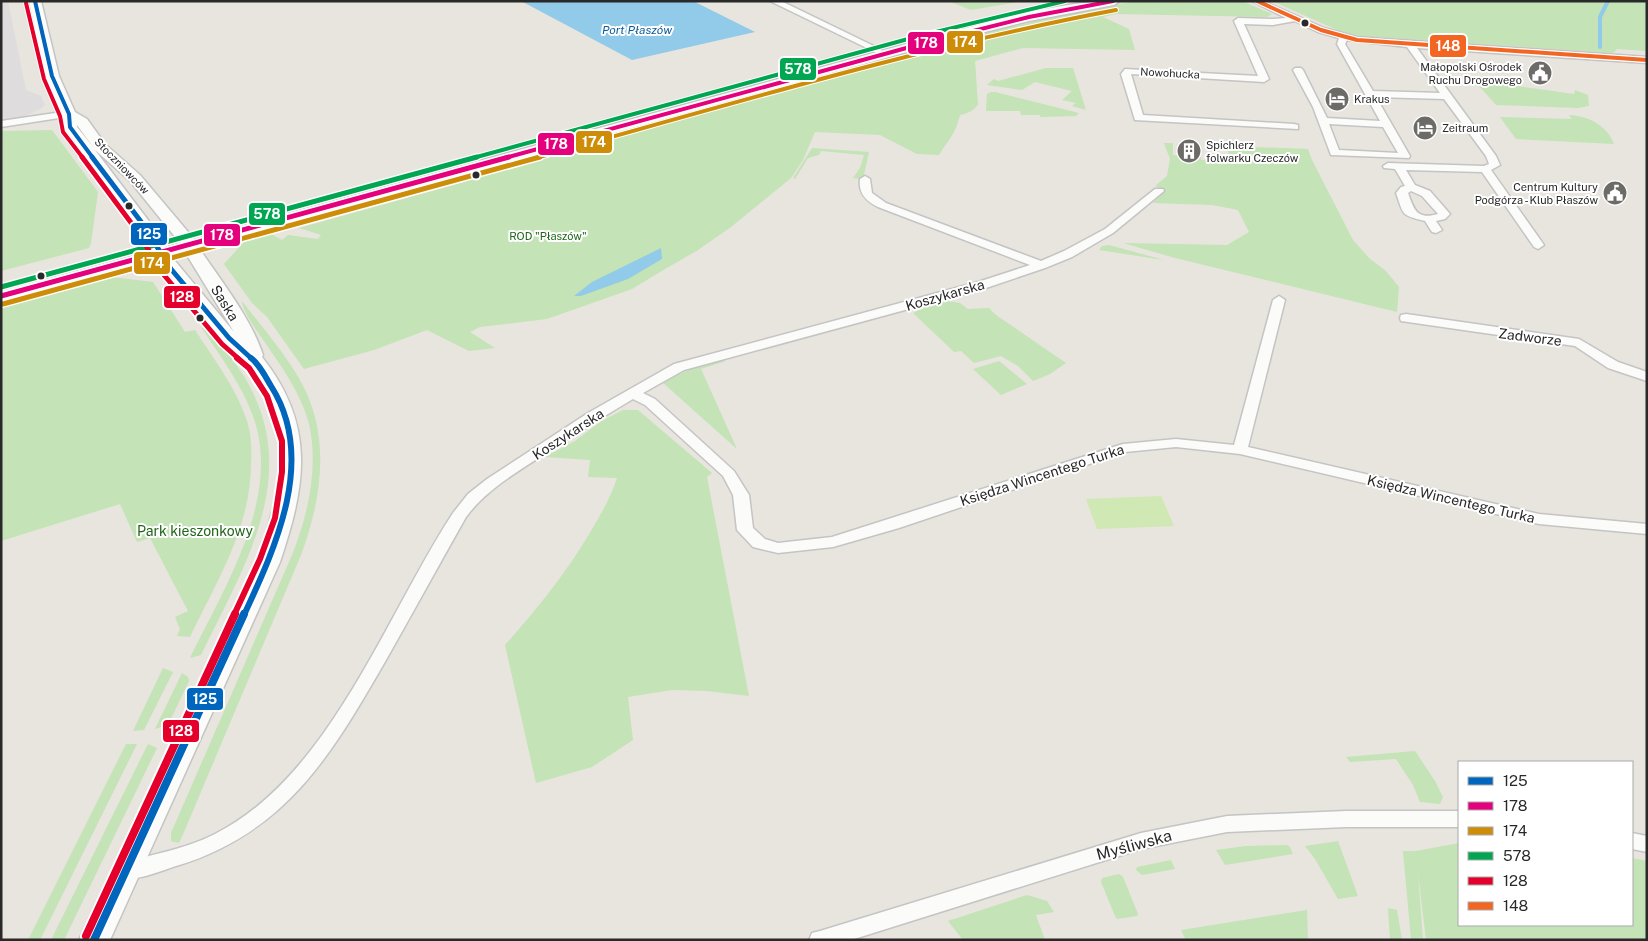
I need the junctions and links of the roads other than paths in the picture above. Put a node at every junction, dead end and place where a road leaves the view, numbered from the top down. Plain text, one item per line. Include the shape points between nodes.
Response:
1 (35, 1) edge
2 (774, 1) edge
3 (1085, 1) edge
4 (1114, 1) edge
5 (1256, 1) edge
6 (1294, 19) junction
7 (1344, 37) junction
8 (1410, 45) junction
9 (878, 50) junction
10 (1647, 60) edge
11 (1298, 70) dead end
12 (1370, 94) junction
13 (1447, 96) junction
14 (69, 114) junction
15 (1322, 121) junction
16 (1, 124) edge
17 (1386, 124) junction
18 (1294, 127) dead end
19 (1366, 165) dead end
20 (1398, 166) junction
21 (1485, 169) junction
22 (865, 179) dead end
23 (1411, 187) junction
24 (1159, 191) dead end
25 (1429, 219) junction
26 (1436, 230) dead end
27 (186, 240) junction
28 (1538, 245) dead end
29 (156, 248) junction
30 (1041, 265) junction
31 (1, 283) edge
32 (1, 296) edge
33 (1279, 300) dead end
34 (1406, 318) dead end
35 (256, 362) junction
36 (1647, 377) edge
37 (633, 394) junction
38 (1240, 450) junction
39 (1647, 529) edge
40 (1458, 819) edge
41 (1633, 841) edge
42 (1647, 844) edge
43 (125, 871) junction
44 (94, 940) edge
45 (820, 940) edge

1 - 14 main road, Stoczniowców via 52,76
2 - 9 street
3 - 9 main road via 1018,14
4 - 27 main road via 1029,17 921,44
5 - 6 street
6 - 7 street
6 - 18 street, Nowohucka via 1238,21 1264,79 1128,71 1126,74 1139,118
7 - 8 street
7 - 12 street via 1340,42
8 - 10 street
8 - 13 street
9 - 27 main road
11 - 15 street
12 - 13 street
12 - 17 street
13 - 21 street via 1491,156 1495,165
14 - 16 street
14 - 27 main road, Stoczniowców via 82,122 100,147 135,178
14 - 29 main road, Stoczniowców via 70,128 142,223
15 - 17 street
15 - 17 street via 1336,154 1405,156
19 - 20 street
20 - 21 street
20 - 23 street
21 - 28 street
22 - 30 street via 863,187 866,192 882,205
23 - 25 street via 1402,193 1406,210
23 - 25 street via 1429,194 1443,211 1441,217
24 - 30 street, Koszykarska via 1109,231
25 - 26 street
27 - 29 main road
27 - 35 main road, Saska via 247,339
29 - 31 main road
29 - 32 main road
29 - 35 main road, Saska via 229,338
30 - 37 street, Koszykarska via 948,294 696,362 672,371
33 - 38 street
34 - 36 street, Zadworze via 1578,343 1612,364
35 - 43 main road, Saska via 283,411 290,440 290,488 283,520 251,600
37 - 38 street, Księdza Wincentego Turka via 650,402 729,474 741,495 745,530 759,543 778,548 841,539 1123,448 1176,443
37 - 43 street, Koszykarska via 593,416 473,497 352,702 308,768 276,802 234,833 210,844 177,859
38 - 39 street, Księdza Wincentego Turka via 1539,519
40 - 45 street, Myśliwska via 1227,824 1140,841
41 - 42 street
43 - 44 main road, Saska

